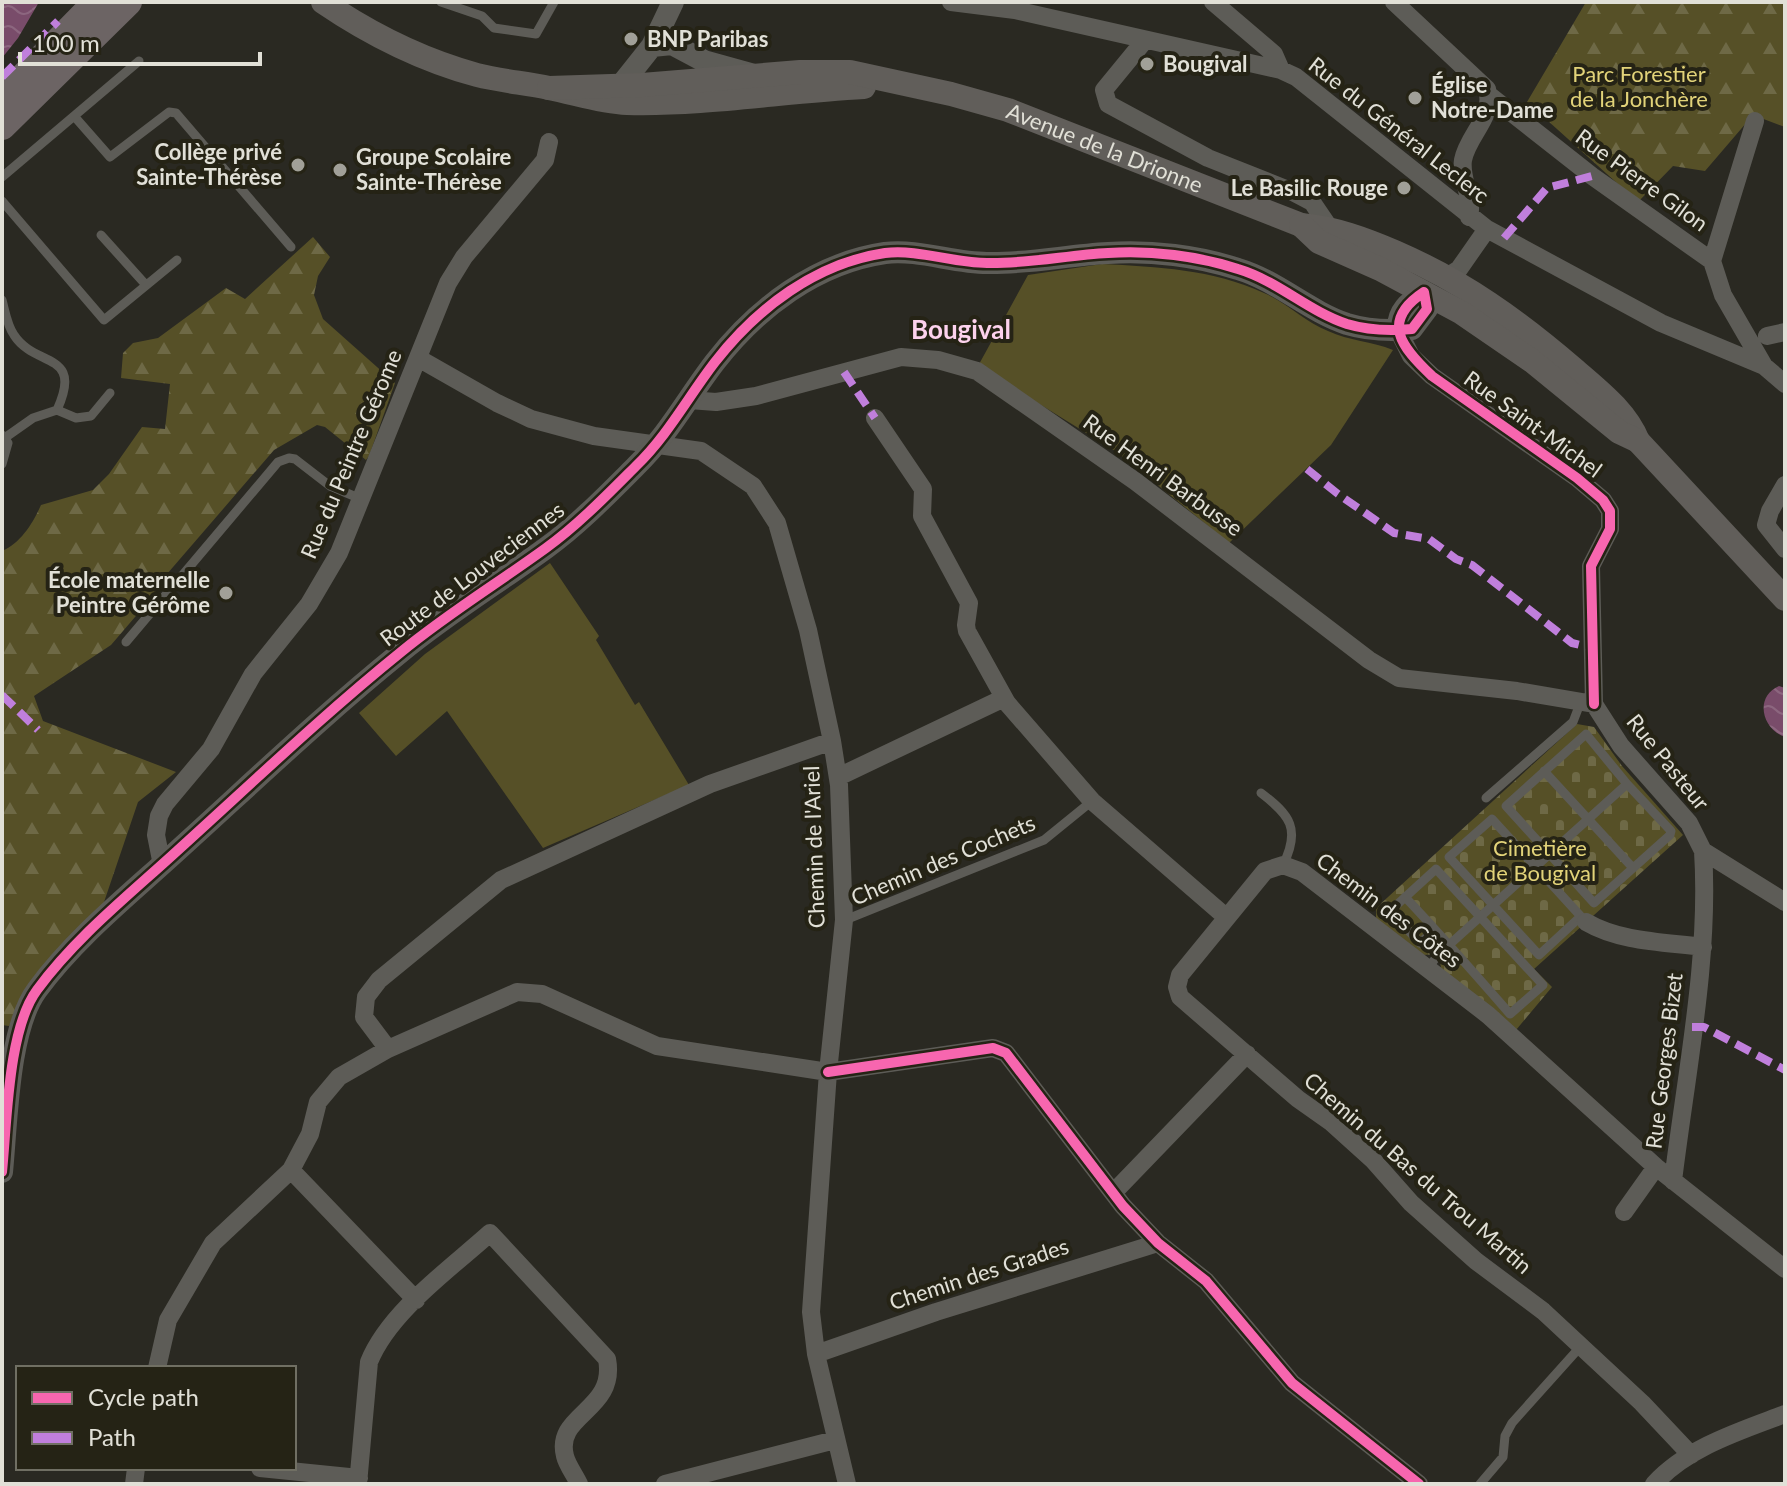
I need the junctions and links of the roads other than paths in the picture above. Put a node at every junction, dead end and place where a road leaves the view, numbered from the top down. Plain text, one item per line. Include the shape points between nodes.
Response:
1 (97, 2) edge
2 (128, 2) edge
3 (323, 2) edge
4 (441, 2) edge
5 (470, 2) edge
6 (554, 2) edge
7 (673, 2) edge
8 (684, 2) edge
9 (951, 2) edge
10 (1213, 2) edge
11 (1394, 2) edge
12 (482, 16) junction
13 (1145, 40) junction
14 (684, 49) junction
15 (139, 61) dead end
16 (1281, 70) junction
17 (756, 75) junction
18 (649, 80) junction
19 (904, 84) junction
20 (1489, 95) junction
21 (2, 99) edge
22 (74, 116) junction
23 (1755, 121) dead end
24 (2, 126) edge
25 (549, 142) dead end
26 (2, 177) edge
27 (2, 201) edge
28 (1469, 217) junction
29 (1301, 225) junction
30 (1329, 227) junction
31 (1487, 229) junction
32 (101, 235) dead end
33 (291, 247) dead end
34 (177, 260) dead end
35 (1712, 261) junction
36 (1448, 276) junction
37 (146, 285) junction
38 (1424, 292) junction
39 (2, 300) edge
40 (1398, 330) junction
41 (418, 358) junction
42 (1764, 366) junction
43 (1785, 384) edge
44 (110, 393) dead end
45 (689, 400) junction
46 (57, 410) junction
47 (875, 418) dead end
48 (4, 436) edge
49 (1638, 441) junction
50 (660, 443) junction
51 (2, 464) edge
52 (1785, 485) edge
53 (361, 499) junction
54 (1785, 549) edge
55 (1785, 599) edge
56 (126, 642) dead end
57 (1004, 698) junction
58 (1587, 702) junction
59 (832, 741) junction
60 (1544, 771) junction
61 (838, 777) junction
62 (1627, 784) junction
63 (1261, 793) dead end
64 (1486, 798) dead end
65 (1092, 801) junction
66 (1589, 819) junction
67 (1703, 851) junction
68 (1549, 854) junction
69 (162, 865) junction
70 (1283, 865) junction
71 (1534, 868) junction
72 (1633, 868) junction
73 (1405, 897) junction
74 (1785, 902) edge
75 (1493, 905) junction
76 (1226, 917) junction
77 (1480, 918) junction
78 (844, 920) junction
79 (1582, 920) junction
80 (1435, 930) junction
81 (1449, 945) junction
82 (1703, 947) junction
83 (1427, 969) junction
84 (388, 1049) junction
85 (1247, 1054) junction
86 (828, 1072) junction
87 (1656, 1167) junction
88 (291, 1170) junction
89 (2, 1172) edge
90 (1673, 1181) junction
91 (1113, 1193) junction
92 (1624, 1212) dead end
93 (1158, 1243) junction
94 (1785, 1269) edge
95 (416, 1300) junction
96 (1581, 1346) junction
97 (816, 1354) junction
98 (157, 1366) edge
99 (606, 1390) junction
100 (1785, 1414) edge
101 (835, 1440) junction
102 (1691, 1455) junction
103 (275, 1470) edge
104 (359, 1481) edge
105 (571, 1484) edge
106 (579, 1484) edge
107 (665, 1484) edge
108 (847, 1484) edge
109 (1419, 1484) edge
110 (1480, 1484) edge
111 (1654, 1484) edge

1 - 21 main road
2 - 24 main road
3 - 18 main road, Avenue de la Drionne via 376,35 477,75 605,102
4 - 12 lane
5 - 12 lane
6 - 12 lane via 536,34 494,28
7 - 18 street
8 - 14 street via 677,22
9 - 13 street, Rue du Général Leclerc via 1015,10
10 - 16 street via 1274,54
11 - 20 street, Rue Pierre Gilon via 1483,82
13 - 16 street, Rue du Général Leclerc
13 - 30 street via 1104,90 1108,104 1208,158 1312,202
14 - 17 street via 704,61
14 - 18 street via 685,61
14 - 18 street via 672,44
15 - 22 lane
16 - 28 street, Rue du Général Leclerc
17 - 18 main road, Avenue de la Drionne
17 - 19 main road, Avenue de la Drionne via 850,72
18 - 19 main road, Avenue de la Drionne via 805,90
19 - 29 main road, Avenue de la Drionne via 1008,110
20 - 28 street via 1488,112 1463,160
20 - 35 street, Rue Pierre Gilon
22 - 26 lane
22 - 33 lane via 110,157 169,112 176,113
23 - 35 street
25 - 41 street, Rue du Peintre Gérome via 545,160 448,283
27 - 37 lane via 104,320
28 - 31 street, Rue du Général Leclerc
29 - 30 main road, Avenue de la Drionne
29 - 38 main road, Avenue de la Drionne via 1319,242
30 - 36 main road, Avenue de la Drionne
31 - 36 street
31 - 42 street, Rue du Général Leclerc via 1661,323
32 - 37 lane
34 - 37 lane
35 - 42 street, Rue Pierre Gilon via 1723,295
36 - 38 main road
36 - 49 main road, Avenue de la Drionne via 1565,362 1630,422
38 - 40 street via 1398,318
38 - 49 main road, Avenue de la Drionne via 1500,338 1619,432
39 - 46 lane via 14,335 62,370 65,390
40 - 45 street, Route de Louveciennes via 1349,325 1260,277 1197,259 1111,252 982,264 889,252 822,273 764,308
40 - 58 street, Rue Saint-Michel via 1411,356 1432,376 1577,478 1610,511 1610,529 1591,566
41 - 50 street, Chemin de l'Ariel via 531,419 594,436
41 - 53 street, Rue du Peintre Gérome
42 - 43 street
44 - 46 lane via 84,419
45 - 50 street, Route de Louveciennes
45 - 58 street, Rue Henri Barbusse via 756,396 901,357 977,371 1399,678
46 - 48 lane
47 - 57 street via 923,489 922,516 969,603 967,631
48 - 51 lane
49 - 55 main road, Avenue de la Drionne
50 - 59 street, Chemin de l'Ariel via 701,451 740,477 753,486 777,523
50 - 69 street, Route de Louveciennes via 549,546 403,650
52 - 54 street via 1766,525
53 - 56 lane via 330,486 295,459 278,462
53 - 69 street, Rue du Peintre Gérome via 339,553 309,604 253,674 211,749 165,804 156,835
57 - 61 street
57 - 65 street
58 - 64 lane via 1573,722
58 - 67 street, Rue Pasteur via 1689,823
59 - 61 street, Chemin de l'Ariel
59 - 84 street via 710,784 501,880 379,980 366,997 364,1017
60 - 62 lane via 1586,734
60 - 66 lane
60 - 68 lane via 1506,806
61 - 78 street, Chemin de l'Ariel
62 - 66 lane
62 - 72 lane via 1671,831
63 - 70 lane via 1289,822 1292,844
65 - 76 street
65 - 78 lane, Chemin des Cochets via 1044,840
66 - 68 lane
66 - 72 lane
67 - 74 street, Rue Pasteur
67 - 82 street, Rue Georges Bizet
68 - 71 lane
68 - 72 lane via 1594,903
69 - 89 street, Route de Louveciennes via 81,939 21,1017
70 - 76 street, Chemin des Côtes via 1265,871
70 - 83 street, Chemin des Côtes via 1302,872
71 - 75 lane
71 - 75 lane via 1492,819 1449,857
71 - 79 lane
73 - 77 lane via 1436,869
73 - 80 lane
73 - 80 lane via 1390,911 1420,943
75 - 77 lane
75 - 79 lane via 1539,955
76 - 85 street, Chemin du Bas du Trou Martin via 1180,975 1177,987 1180,997
77 - 81 lane
77 - 81 lane via 1543,985 1510,1014
78 - 86 street, Chemin de l'Ariel
79 - 82 street, Rue Georges Bizet via 1600,931
80 - 81 lane
81 - 83 lane
82 - 90 street, Rue Georges Bizet
83 - 87 street, Chemin des Côtes via 1488,1015
84 - 86 street via 517,992 542,994 657,1046
84 - 88 street via 339,1077 318,1102 310,1134
85 - 91 street
85 - 96 street, Chemin du Bas du Trou Martin via 1373,1160 1411,1203 1476,1261
86 - 91 street via 993,1048 1006,1053
86 - 97 street, Chemin de l'Ariel via 811,1307
87 - 90 street, Chemin des Côtes
87 - 92 street
88 - 95 street
88 - 98 street via 213,1243 168,1320
90 - 94 street, Chemin des Côtes
91 - 93 street
93 - 97 street, Chemin des Grades
93 - 109 street via 1206,1281 1292,1383
95 - 99 street via 490,1233 607,1359
95 - 104 street via 387,1330 369,1362
96 - 102 street, Chemin du Bas du Trou Martin
96 - 110 lane via 1512,1423 1503,1457
97 - 101 street, Chemin de l'Ariel
99 - 105 street via 563,1431 559,1459
99 - 106 street via 566,1432 564,1455
100 - 102 street
101 - 107 street
101 - 108 street, Chemin de l'Ariel
102 - 111 street
103 - 104 street

